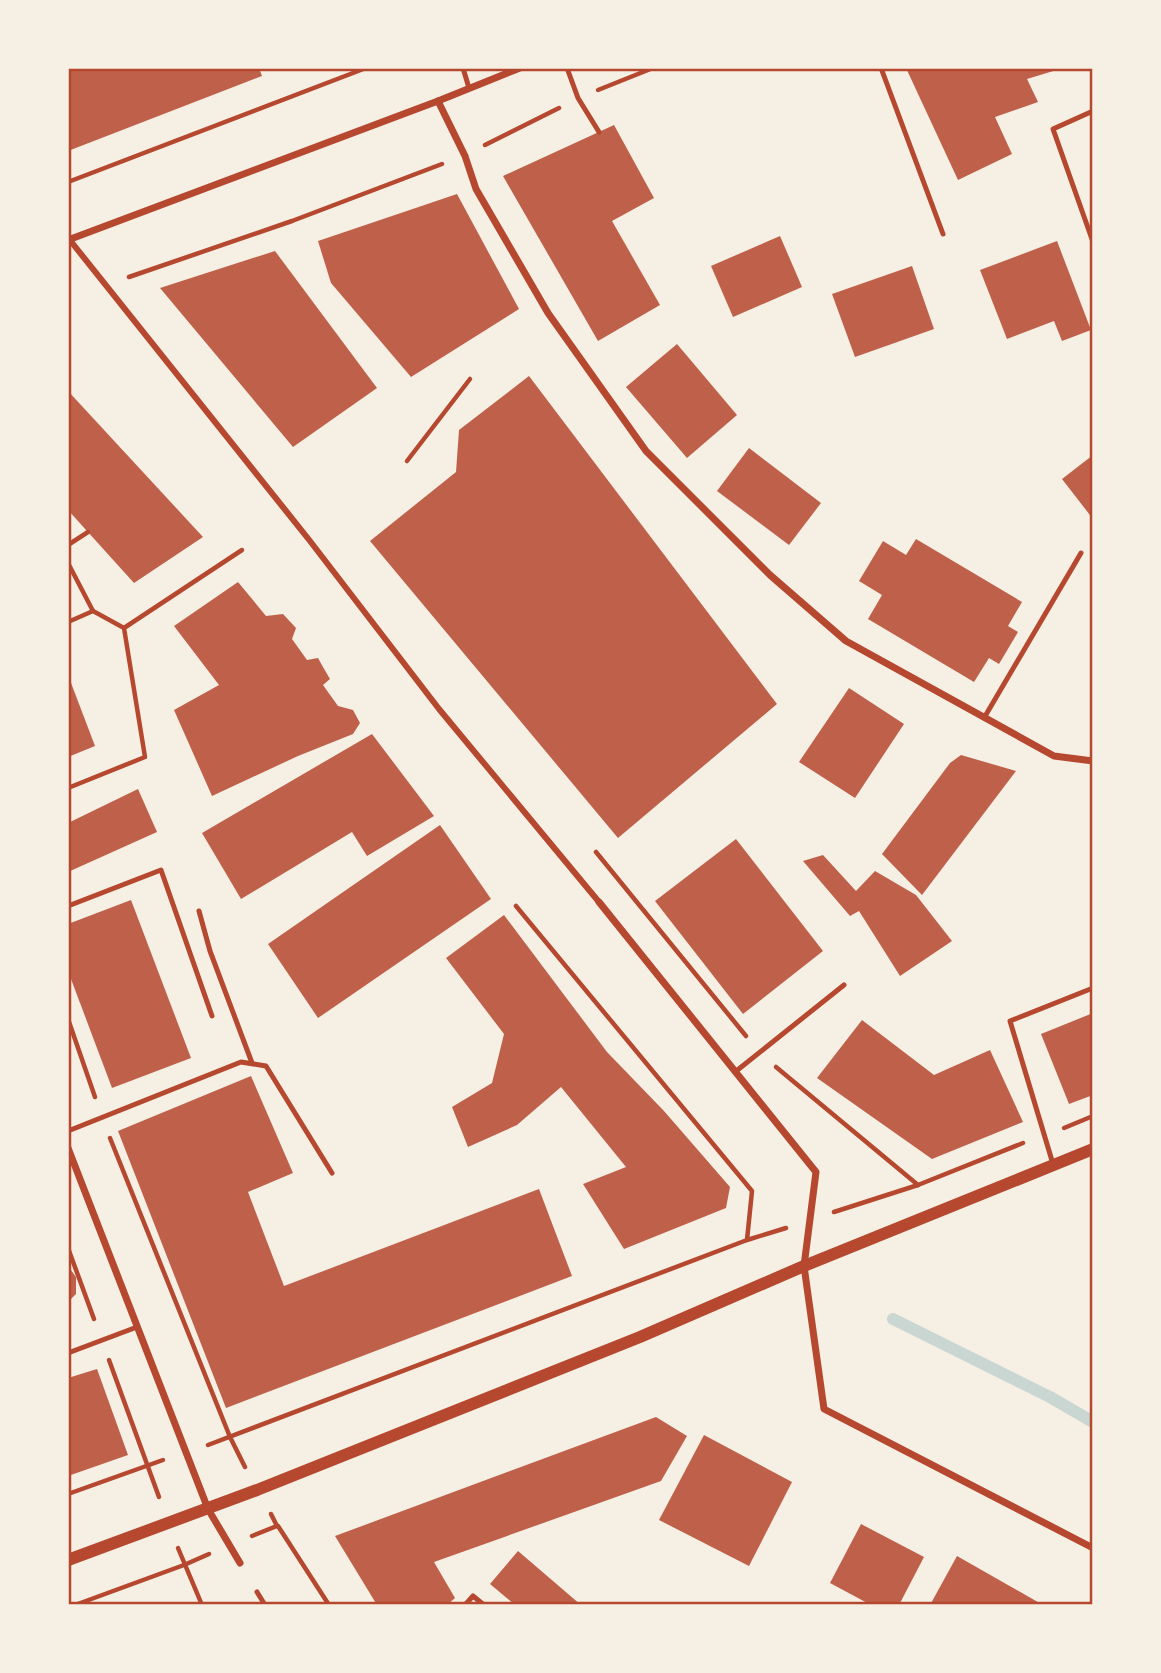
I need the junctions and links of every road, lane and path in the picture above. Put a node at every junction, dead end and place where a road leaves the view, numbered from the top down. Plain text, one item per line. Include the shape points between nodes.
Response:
1 (366, 68) edge
2 (463, 68) edge
3 (520, 68) edge
4 (567, 68) edge
5 (653, 68) edge
6 (881, 68) edge
7 (469, 88) junction
8 (578, 98) junction
9 (439, 101) junction
10 (1093, 111) edge
11 (598, 132) dead end
12 (465, 156) junction
13 (68, 182) edge
14 (943, 234) dead end
15 (69, 239) edge
16 (1093, 242) edge
17 (128, 276) dead end
18 (470, 379) dead end
19 (407, 461) dead end
20 (88, 532) dead end
21 (68, 545) edge
22 (242, 550) dead end
23 (1081, 553) dead end
24 (68, 563) edge
25 (93, 611) junction
26 (68, 622) edge
27 (124, 628) junction
28 (985, 718) junction
29 (1093, 761) edge
30 (68, 788) edge
31 (599, 902) joint
32 (68, 906) edge
33 (516, 906) dead end
34 (199, 911) dead end
35 (845, 985) dead end
36 (1093, 988) edge
37 (212, 1016) dead end
38 (68, 1018) edge
39 (251, 1063) junction
40 (735, 1072) junction
41 (1093, 1116) edge
42 (102, 1118) junction
43 (68, 1131) edge
44 (1044, 1136) junction
45 (68, 1148) edge
46 (1093, 1149) edge
47 (1053, 1164) junction
48 (332, 1173) dead end
49 (918, 1185) dead end
50 (804, 1266) junction
51 (137, 1328) junction
52 (68, 1353) edge
53 (148, 1465) dead end
54 (68, 1494) edge
55 (208, 1509) junction
56 (277, 1526) dead end
57 (1093, 1548) edge
58 (68, 1560) edge
59 (240, 1563) dead end
60 (257, 1592) dead end
61 (75, 1605) edge
62 (202, 1605) edge
63 (265, 1605) edge
64 (329, 1605) edge
65 (465, 1605) edge
66 (484, 1605) edge

1 - 13 path
2 - 7 lane
3 - 7 street
4 - 8 lane
5 - 8 path
6 - 14 lane
7 - 9 street
8 - 11 lane
8 - 12 path
9 - 12 street
9 - 15 street
10 - 16 lane via 1052,130
12 - 17 path
12 - 28 street via 476,189 560,332 646,451 770,575 846,641
15 - 31 street via 439,709
18 - 19 path
20 - 21 path
22 - 27 path
23 - 28 lane
24 - 25 path
25 - 26 path
25 - 27 path
27 - 30 path via 145,757
28 - 29 street via 1054,756
31 - 40 street
32 - 37 lane via 161,870
33 - 42 path via 752,1191 747,1240 230,1437
34 - 39 lane
35 - 40 lane
36 - 44 lane via 1010,1021
38 - 42 path
39 - 42 lane via 242,1062
39 - 48 lane via 266,1066
40 - 50 street via 816,1172
41 - 44 path
42 - 43 lane
44 - 47 lane
44 - 49 path
45 - 51 street
46 - 47 street
47 - 50 street
50 - 55 street via 640,1338
50 - 57 street via 824,1409
51 - 52 lane
51 - 55 street
53 - 54 path
55 - 58 street
55 - 59 street
56 - 64 path
60 - 63 lane
61 - 62 path via 184,1565
65 - 66 lane via 473,1596

